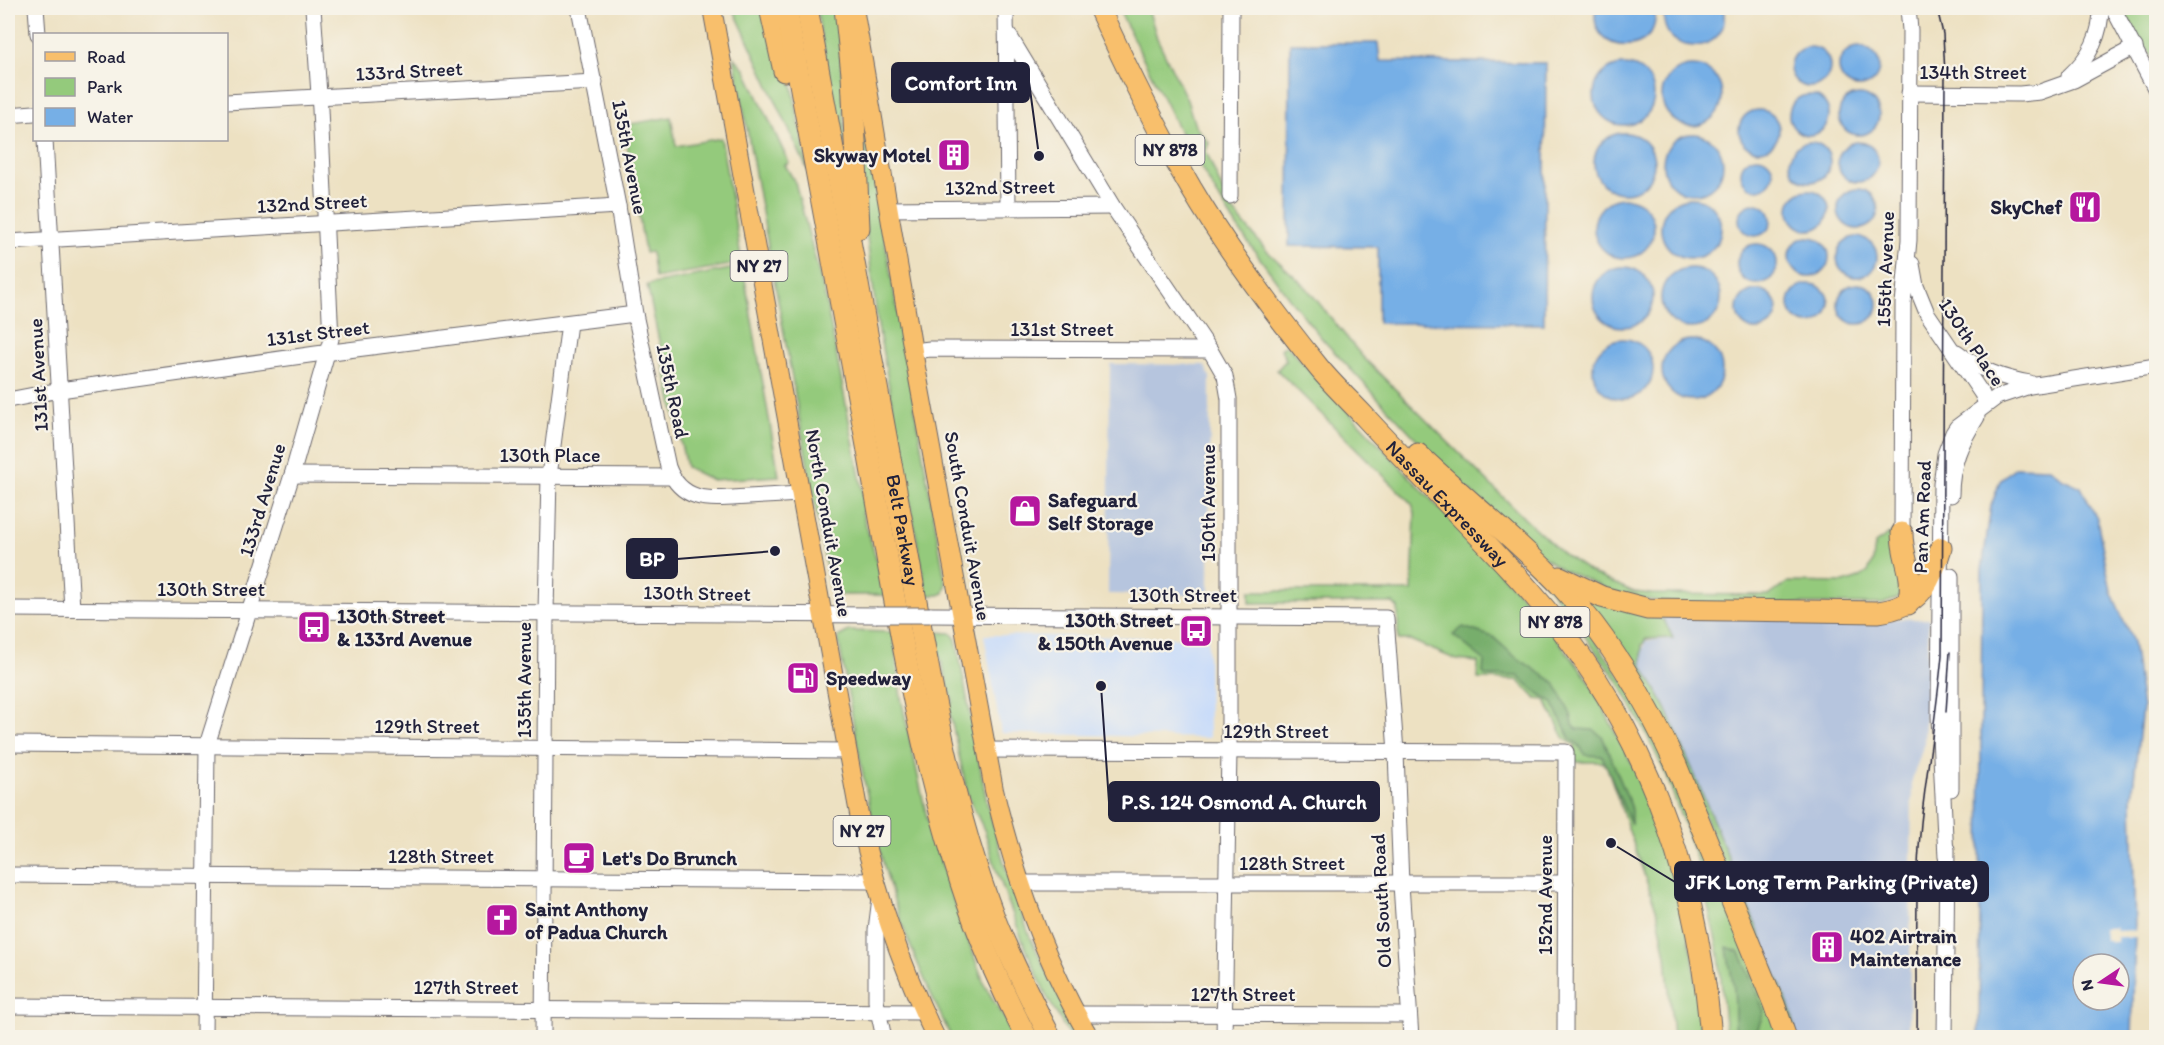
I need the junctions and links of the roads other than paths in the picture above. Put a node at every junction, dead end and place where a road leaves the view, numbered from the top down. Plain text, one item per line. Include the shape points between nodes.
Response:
1 (36, 8) edge
2 (313, 8) edge
3 (579, 8) edge
4 (712, 8) edge
5 (770, 8) edge
6 (786, 8) edge
7 (807, 8) edge
8 (845, 8) edge
9 (854, 8) edge
10 (1006, 8) edge
11 (1099, 8) edge
12 (1231, 8) edge
13 (1908, 8) edge
14 (2102, 8) edge
15 (2113, 8) edge
16 (1007, 32) junction
17 (38, 33) edge
18 (2135, 47) junction
19 (595, 82) junction
20 (2058, 87) junction
21 (2157, 90) edge
22 (1909, 93) junction
23 (320, 97) junction
24 (228, 102) edge
25 (33, 113) edge
26 (8, 115) edge
27 (45, 141) edge
28 (1230, 196) dead end
29 (618, 206) junction
30 (1008, 207) junction
31 (1113, 207) junction
32 (888, 209) junction
33 (326, 223) junction
34 (51, 238) junction
35 (1908, 240) junction
36 (8, 242) edge
37 (1256, 285) junction
38 (635, 315) junction
39 (864, 315) junction
40 (569, 323) junction
41 (1947, 343) junction
42 (1210, 350) junction
43 (913, 351) junction
44 (328, 353) junction
45 (2157, 366) edge
46 (2039, 385) junction
47 (60, 390) junction
48 (8, 400) edge
49 (1986, 404) junction
50 (871, 465) junction
51 (292, 475) junction
52 (549, 476) junction
53 (671, 477) junction
54 (800, 494) junction
55 (1902, 533) joint
56 (1941, 548) junction
57 (1543, 567) junction
58 (1908, 604) junction
59 (8, 609) edge
60 (72, 609) junction
61 (249, 610) junction
62 (546, 612) junction
63 (822, 615) junction
64 (962, 615) junction
65 (1228, 616) junction
66 (1386, 618) joint
67 (8, 744) edge
68 (207, 745) junction
69 (545, 747) junction
70 (986, 750) junction
71 (847, 751) junction
72 (1228, 752) junction
73 (1396, 752) junction
74 (1566, 752) joint
75 (1946, 857) junction
76 (8, 875) edge
77 (205, 876) junction
78 (545, 878) junction
79 (1019, 883) junction
80 (1566, 883) junction
81 (1226, 884) junction
82 (1401, 884) junction
83 (878, 889) junction
84 (8, 1006) edge
85 (204, 1006) junction
86 (544, 1009) junction
87 (879, 1012) junction
88 (924, 1012) junction
89 (1077, 1014) junction
90 (1225, 1015) junction
91 (1408, 1016) junction
92 (204, 1038) edge
93 (543, 1038) edge
94 (884, 1038) edge
95 (936, 1038) edge
96 (1027, 1038) edge
97 (1051, 1038) edge
98 (1090, 1038) edge
99 (1224, 1038) edge
100 (1411, 1038) edge
101 (1564, 1038) edge
102 (1711, 1038) edge
103 (1786, 1038) edge
104 (1945, 1038) edge

1 - 17 street
2 - 23 street, 133rd Avenue
3 - 19 street, 135th Avenue
4 - 54 main road, North Conduit Avenue / NY 27
5 - 50 highway via 842,378
6 - 50 highway, Belt Parkway
7 - 39 highway, Belt Parkway
8 - 39 highway
9 - 32 main road, South Conduit Avenue
10 - 16 street
11 - 37 highway, Nassau Expressway / NY 878 via 1186,180
12 - 28 street
13 - 22 street, 155th Avenue
14 - 20 street via 2092,50
15 - 18 street
16 - 30 street
16 - 31 street, 150th Avenue
18 - 20 street, 134th Street
18 - 21 street
19 - 23 street, 133rd Street
19 - 29 street, 135th Avenue
20 - 22 street, 134th Street via 2028,94
22 - 35 street, 155th Avenue
23 - 24 street, 133rd Street
23 - 33 street, 133rd Avenue
25 - 26 street
27 - 34 street, 131st Avenue
29 - 33 street, 132nd Street
29 - 38 street, 135th Avenue
30 - 31 street, 132nd Street
30 - 32 street, 132nd Street
31 - 42 street, 150th Avenue
32 - 43 main road, South Conduit Avenue
33 - 34 street, 132nd Street
33 - 44 street, 133rd Avenue via 331,339
34 - 36 street, 132nd Street
34 - 47 street, 131st Avenue
35 - 41 street, 130th Place via 1919,296
35 - 55 street, 155th Avenue via 1903,304
37 - 57 highway via 1413,449
37 - 102 highway, Nassau Expressway / NY 878 via 1320,369 1544,607 1612,705 1649,777 1683,871 1701,950
38 - 40 street, 131st Street
38 - 53 street, 135th Road
39 - 97 highway, Belt Parkway via 922,634 958,799 994,915
40 - 44 street, 131st Street
40 - 52 street, 135th Avenue
41 - 46 street via 1980,368
41 - 49 street, 130th Place
42 - 43 street, 131st Street
42 - 65 street, 150th Avenue via 1225,376 1229,399
43 - 64 main road, South Conduit Avenue
44 - 47 street, 131st Street
44 - 51 street, 133rd Avenue
45 - 46 street, 130th Place
46 - 49 street, 130th Place via 2008,392
47 - 48 street, 131st Street
47 - 60 street, 131st Avenue
49 - 56 street, Pan Am Road via 1957,428 1945,453
49 - 75 street, Pan Am Road via 1958,449 1951,486 1951,784
50 - 96 highway, Belt Parkway via 918,717 948,841 982,943
51 - 52 street, 130th Place
51 - 61 street, 133rd Avenue
52 - 53 street, 130th Place
52 - 62 street, 135th Avenue
53 - 54 street via 680,488 704,498
54 - 63 main road, North Conduit Avenue / NY 27
55 - 58 highway via 1911,581
56 - 58 highway via 1925,588
56 - 75 street, Pan Am Road via 1939,750
57 - 58 highway via 1602,597 1659,610 1870,612
57 - 103 highway via 1600,633 1663,738
59 - 60 street, 130th Street
60 - 61 street, 130th Street
61 - 62 street, 130th Street
61 - 68 street, 133rd Avenue
62 - 63 street, 130th Street
62 - 69 street, 135th Avenue
63 - 64 street, 130th Street, bridge
63 - 71 main road, North Conduit Avenue / NY 27
64 - 65 street, 130th Street
64 - 70 main road, South Conduit Avenue
65 - 66 street, 130th Street
65 - 72 street, 150th Avenue
66 - 73 street, Old South Road
67 - 68 street, 129th Street
68 - 69 street, 129th Street
68 - 77 street, 133rd Avenue
69 - 71 street, 129th Street
69 - 78 street, 135th Avenue
70 - 72 street, 129th Street
70 - 79 main road, South Conduit Avenue
71 - 83 main road, North Conduit Avenue / NY 27
72 - 73 street, 129th Street
72 - 81 street, 150th Avenue
73 - 74 street, 129th Street
73 - 82 street, Old South Road
74 - 80 street, 152nd Avenue
75 - 104 street, Pan Am Road
76 - 77 street, 128th Street
77 - 78 street, 128th Street
77 - 85 street, 133rd Avenue
78 - 83 street, 128th Street
78 - 86 street, 135th Avenue
79 - 81 street, 128th Street
79 - 89 main road, South Conduit Avenue via 1040,938
80 - 82 street, 128th Street
80 - 101 street, 152nd Avenue
81 - 82 street, 128th Street
81 - 90 street, 150th Avenue
82 - 91 street, Old South Road
83 - 87 street
83 - 88 main road, North Conduit Avenue / NY 27
84 - 85 street, 127th Street
85 - 86 street, 127th Street
85 - 92 street, 133rd Avenue
86 - 87 street, 127th Street
86 - 93 street, 135th Avenue
87 - 88 street, 127th Street
87 - 94 street
88 - 95 main road, North Conduit Avenue / NY 27
89 - 90 street, 127th Street
89 - 98 main road, South Conduit Avenue
90 - 91 street, 127th Street
90 - 99 street, 150th Avenue
91 - 100 street, Old South Road

